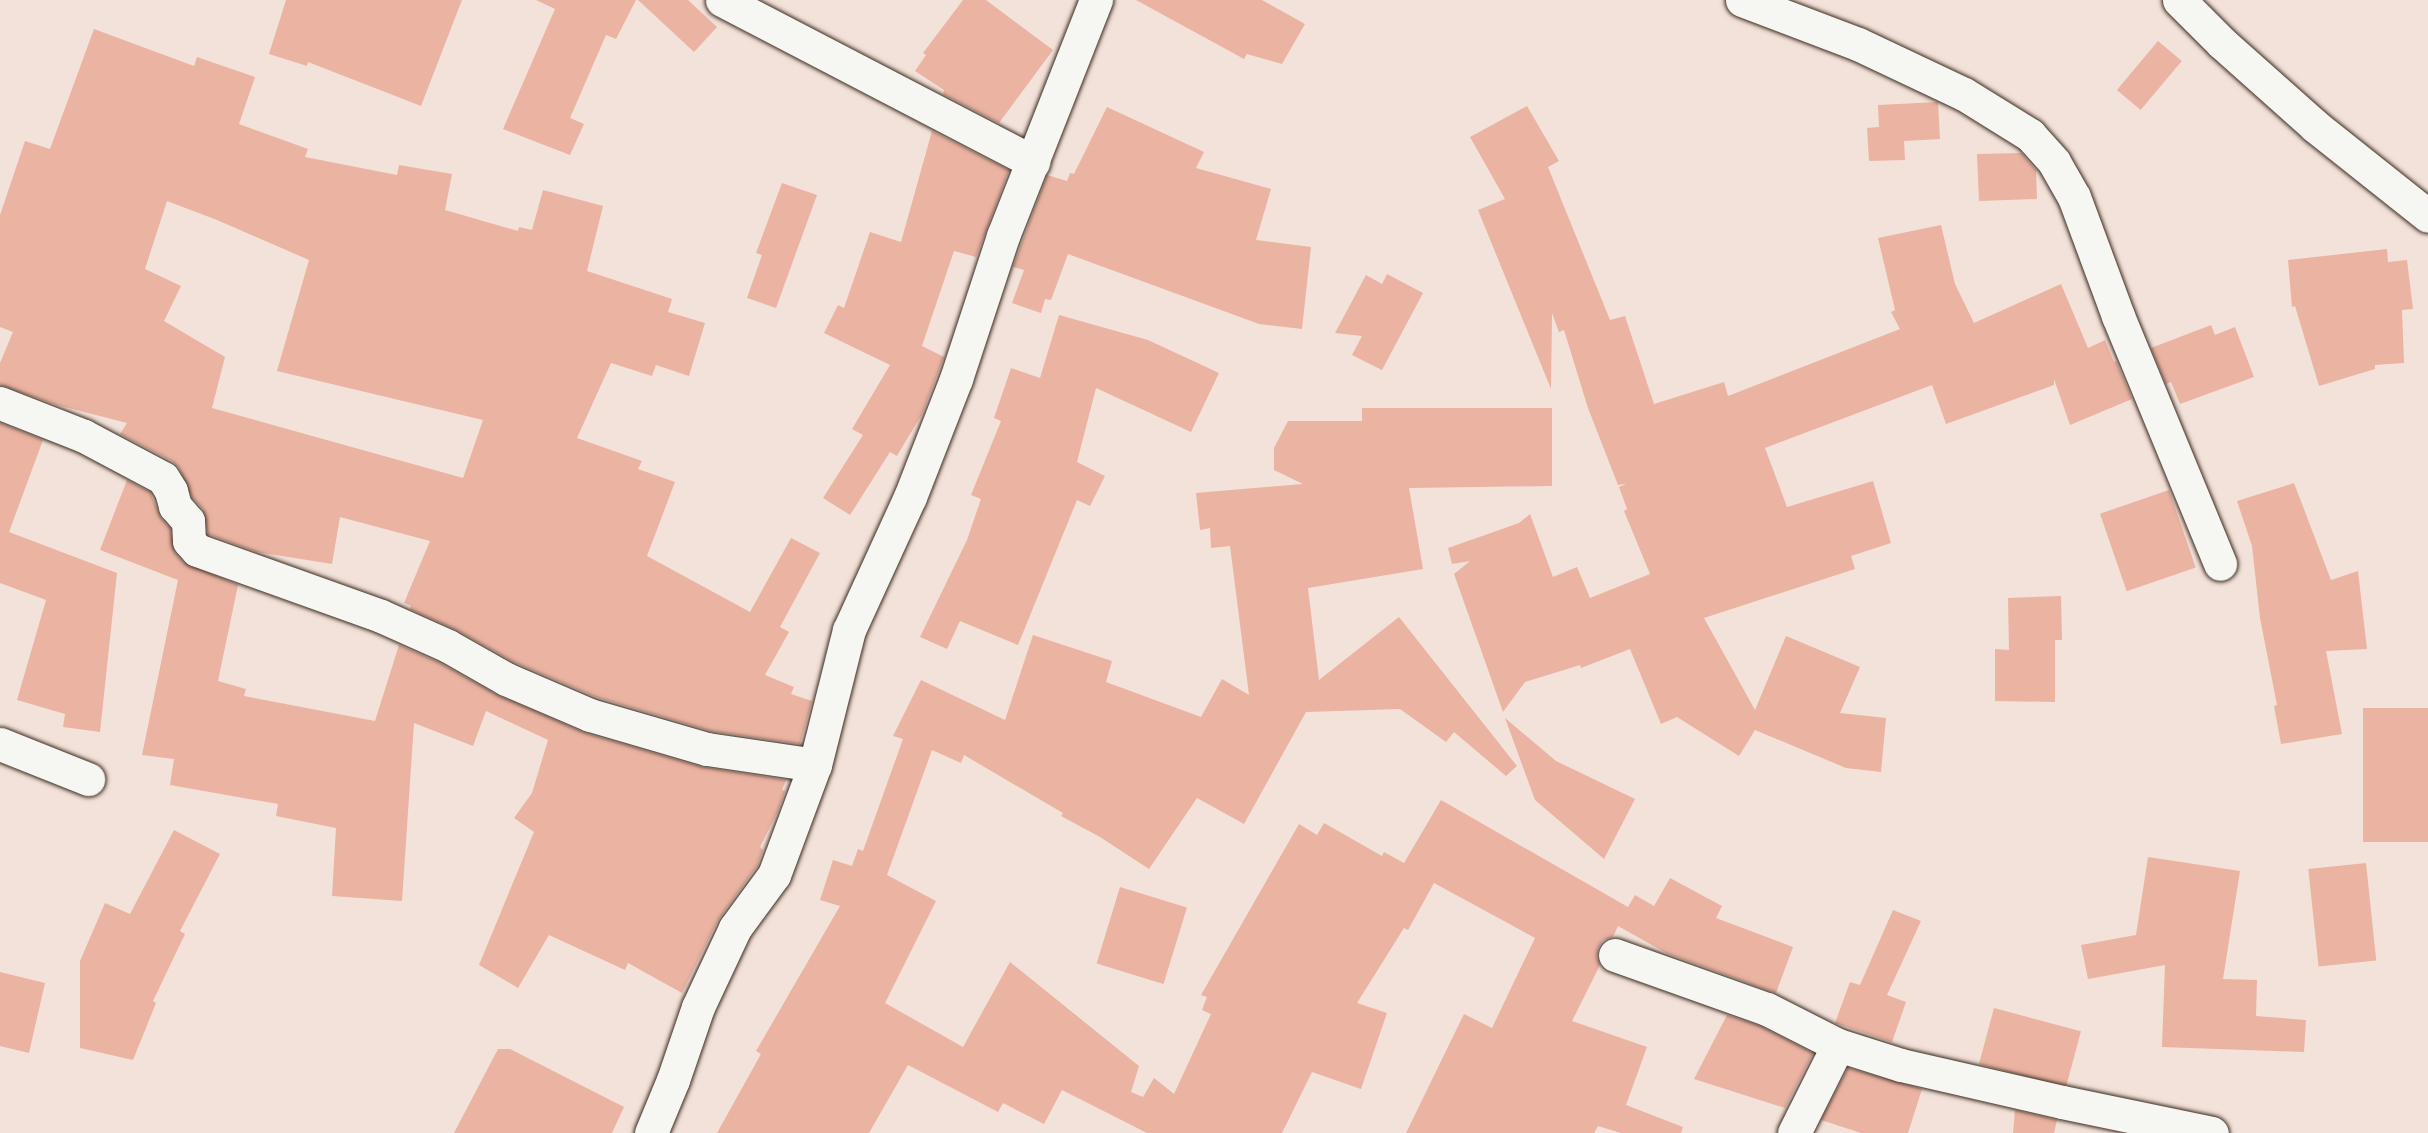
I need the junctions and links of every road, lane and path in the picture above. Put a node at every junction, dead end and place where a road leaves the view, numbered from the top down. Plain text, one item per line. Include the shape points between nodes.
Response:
1 (722, 0) edge
2 (1096, 0) edge
3 (1742, 0) edge
4 (2179, 0) edge
5 (1032, 162) junction
6 (2428, 216) edge
7 (0, 403) edge
8 (2220, 564) dead end
9 (0, 744) edge
10 (815, 765) junction
11 (88, 779) dead end
12 (1615, 955) dead end
13 (1838, 1045) junction
14 (651, 1133) edge
15 (1794, 1133) edge
16 (2212, 1133) edge

1 - 5 street
2 - 5 street
3 - 8 street via 1858,44 1964,94 2030,135 2054,162 2073,197
4 - 6 street via 2315,126
5 - 10 street via 952,390 910,496 849,630
7 - 10 street via 84,436 163,478 175,506 188,521 189,542 197,550 381,616 448,646 506,679 590,715 707,749
9 - 11 street
10 - 14 street via 774,875 735,928 698,1007
12 - 13 street via 1767,1009
13 - 15 street
13 - 16 street via 1963,1080

